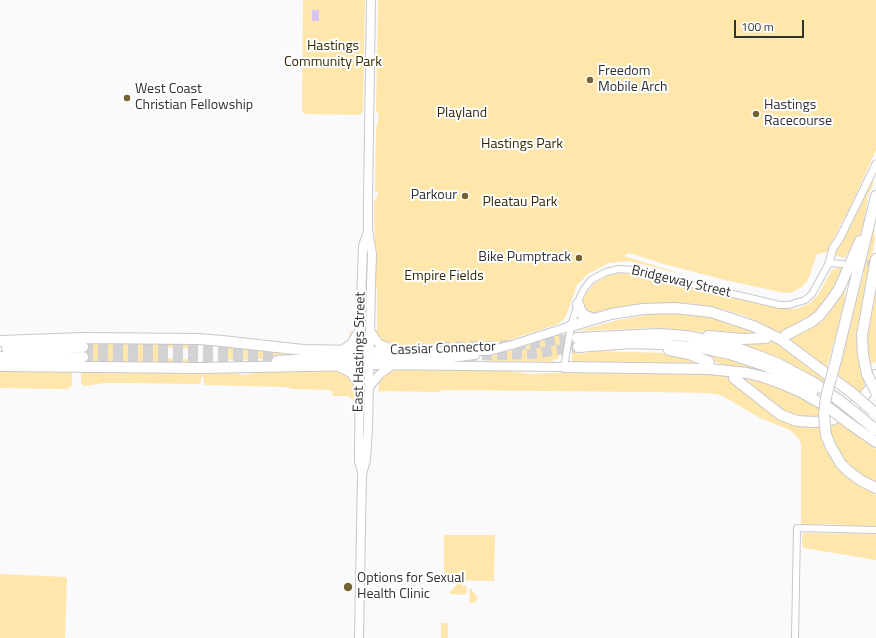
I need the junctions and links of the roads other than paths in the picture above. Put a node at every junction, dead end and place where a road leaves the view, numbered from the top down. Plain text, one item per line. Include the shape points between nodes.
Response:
1 (371, 0) edge
2 (876, 164) edge
3 (876, 196) edge
4 (870, 217) junction
5 (368, 230) junction
6 (876, 259) edge
7 (829, 263) junction
8 (843, 264) dead end
9 (578, 304) junction
10 (593, 319) junction
11 (571, 326) junction
12 (360, 331) junction
13 (370, 331) junction
14 (786, 335) dead end
15 (686, 336) junction
16 (766, 338) dead end
17 (0, 341) edge
18 (612, 345) junction
19 (0, 348) edge
20 (342, 351) junction
21 (399, 351) junction
22 (489, 351) junction
23 (0, 357) edge
24 (365, 358) junction
25 (709, 362) dead end
26 (0, 366) edge
27 (251, 366) junction
28 (338, 366) junction
29 (391, 366) junction
30 (564, 367) junction
31 (872, 375) edge
32 (734, 378) dead end
33 (359, 382) junction
34 (369, 387) junction
35 (876, 392) edge
36 (834, 405) junction
37 (875, 412) edge
38 (855, 421) junction
39 (876, 430) edge
40 (876, 441) edge
41 (362, 474) junction
42 (876, 488) edge
43 (876, 530) edge
44 (359, 638) edge
45 (795, 638) edge

1 - 5 main road, East Hastings Street
2 - 7 main road via 833,248
3 - 4 highway
4 - 14 highway via 845,275 830,302 819,316
4 - 42 highway, bridge via 826,397 824,415 826,435 841,464 860,480
5 - 12 main road, East Hastings Street via 363,246
5 - 13 main road, East Hastings Street via 372,254
6 - 31 highway via 862,335 863,355
7 - 8 street
7 - 9 street, Bridgeway Street via 812,294 805,300 789,306 619,269 602,273 591,280
9 - 10 highway via 582,314
9 - 11 street, Bridgeway Street
10 - 11 highway
10 - 37 highway, bridge via 656,308 691,309 728,316 780,339
11 - 22 main road, Cassiar Connector
11 - 30 street, Bridgeway Street
12 - 20 highway via 352,344
12 - 24 main road, East Hastings Street
13 - 21 main road via 379,344
13 - 24 main road, East Hastings Street
15 - 16 highway
15 - 18 highway via 645,334 578,342
15 - 36 highway via 757,354 816,384
17 - 20 highway via 83,338 199,339 303,350
18 - 25 highway via 675,351
18 - 36 highway via 682,345 730,354 782,374
19 - 23 highway via 83,352
20 - 24 highway
21 - 22 main road, Cassiar Connector
21 - 24 main road, Cassiar Connector
22 - 24 main road via 457,358
24 - 27 highway via 283,360
24 - 28 highway
24 - 29 main road, Cassiar Connector
24 - 33 main road, East Hastings Street
24 - 34 main road, East Hastings Street
26 - 27 highway
27 - 28 highway
28 - 33 highway via 347,370
29 - 30 main road, Cassiar Connector
29 - 34 main road
30 - 36 highway via 710,369 741,372 764,377
31 - 32 highway via 869,390 850,410 831,420 815,422 797,421 781,415
31 - 35 highway, bridge
33 - 41 main road, East Hastings Street via 359,461
34 - 41 main road, East Hastings Street via 366,460
36 - 38 highway
38 - 39 highway
38 - 40 highway
41 - 44 main road, East Hastings Street
43 - 45 street via 797,528

